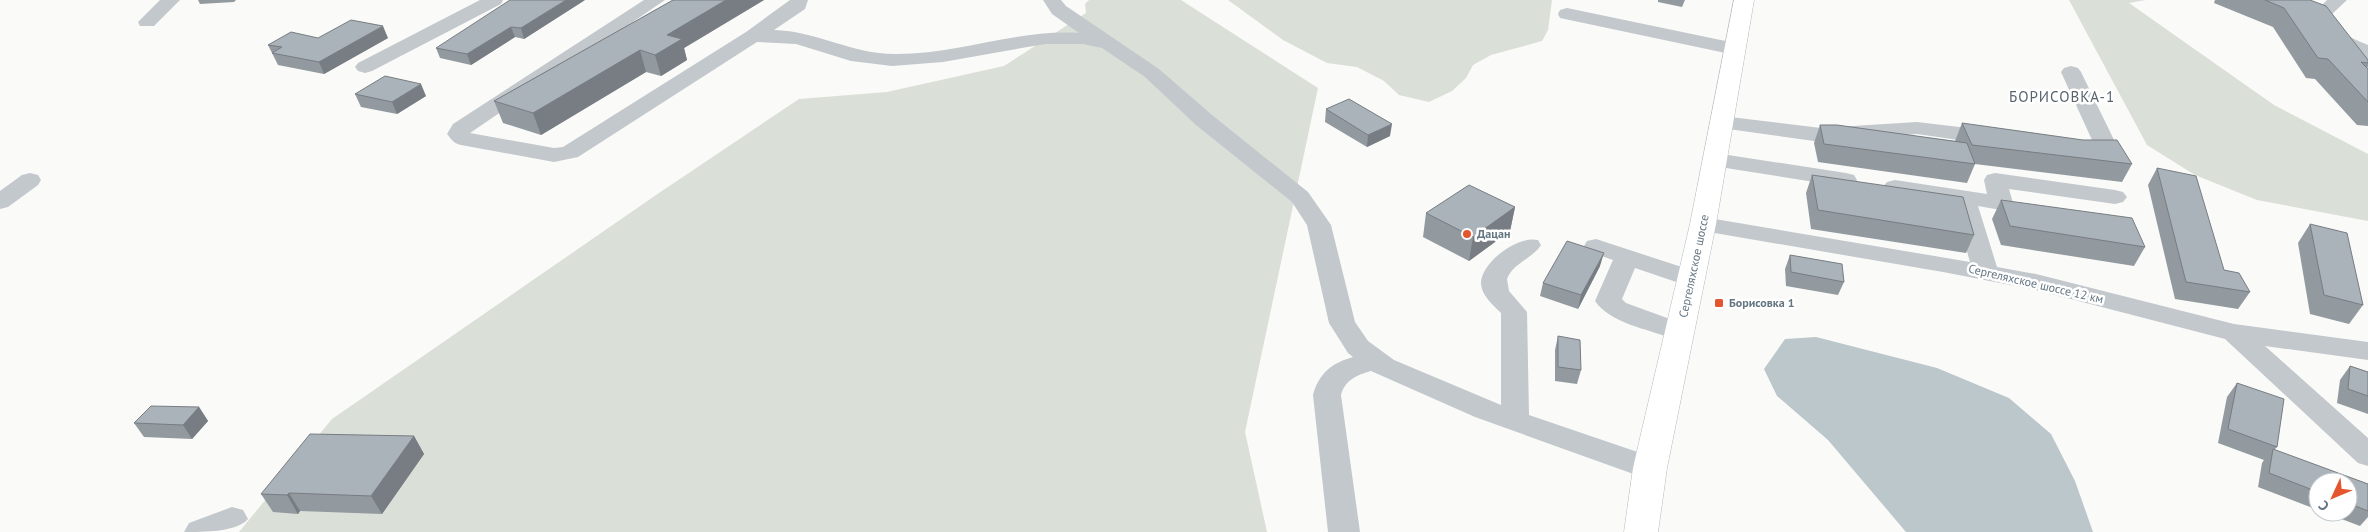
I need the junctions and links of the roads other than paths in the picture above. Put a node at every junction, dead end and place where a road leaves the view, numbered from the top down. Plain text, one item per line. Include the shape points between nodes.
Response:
1 (171, 0) edge
2 (494, 0) edge
3 (656, 0) edge
4 (799, 0) edge
5 (1744, 0) edge
6 (2338, 0) edge
7 (1056, 5) edge
8 (1567, 14) dead end
9 (148, 22) dead end
10 (753, 36) junction
11 (1033, 39) junction
12 (1110, 44) junction
13 (1735, 49) junction
14 (2368, 53) edge
15 (365, 67) dead end
16 (2071, 72) dead end
17 (1722, 122) junction
18 (2015, 141) edge
19 (2054, 146) edge
20 (1715, 160) junction
21 (30, 180) dead end
22 (2115, 197) dead end
23 (1965, 201) junction
24 (0, 202) edge
25 (2023, 214) edge
26 (1703, 224) junction
27 (1528, 245) dead end
28 (1596, 246) dead end
29 (1627, 256) junction
30 (1986, 272) junction
31 (1691, 279) junction
32 (1680, 332) junction
33 (2234, 332) junction
34 (2368, 351) edge
35 (1376, 360) junction
36 (1515, 420) junction
37 (2368, 455) edge
38 (1650, 468) junction
39 (232, 519) dead end
40 (200, 532) edge
41 (1344, 532) edge
42 (1641, 532) edge

1 - 9 street
2 - 15 street
3 - 10 street via 461,128 458,134 462,138 554,155 570,152
4 - 10 street via 798,5
5 - 13 main road, Сергеляхское шоссе
6 - 14 street via 2323,13 2326,28
7 - 11 street
7 - 12 street
8 - 13 street
10 - 11 street via 802,39 854,57 883,60 945,56
11 - 12 street via 1079,38
12 - 35 street via 1152,73 1204,120 1300,197 1319,225 1342,323 1358,347
13 - 17 main road, Сергеляхское шоссе
16 - 19 street via 2104,142 2095,149
17 - 18 street via 1821,135 1918,128
17 - 20 main road, Сергеляхское шоссе
20 - 23 street
20 - 26 main road, Сергеляхское шоссе
21 - 24 street
22 - 23 street via 1995,180 2001,203
23 - 25 street
23 - 30 street
26 - 30 street, Сергеляхское шоссе 12 км
26 - 31 main road, Сергеляхское шоссе
27 - 36 street via 1496,271 1494,282 1498,294 1514,312
28 - 29 street
29 - 31 street
29 - 32 street via 1608,301 1617,309
30 - 33 street, Сергеляхское шоссе 12 км
31 - 32 main road, Сергеляхское шоссе
32 - 38 main road, Сергеляхское шоссе
33 - 34 street, Сергеляхское шоссе 12 км
33 - 37 street
35 - 36 street via 1384,367
35 - 41 street via 1338,373 1329,387
36 - 38 street
38 - 42 main road, Сергеляхское шоссе
39 - 40 street

